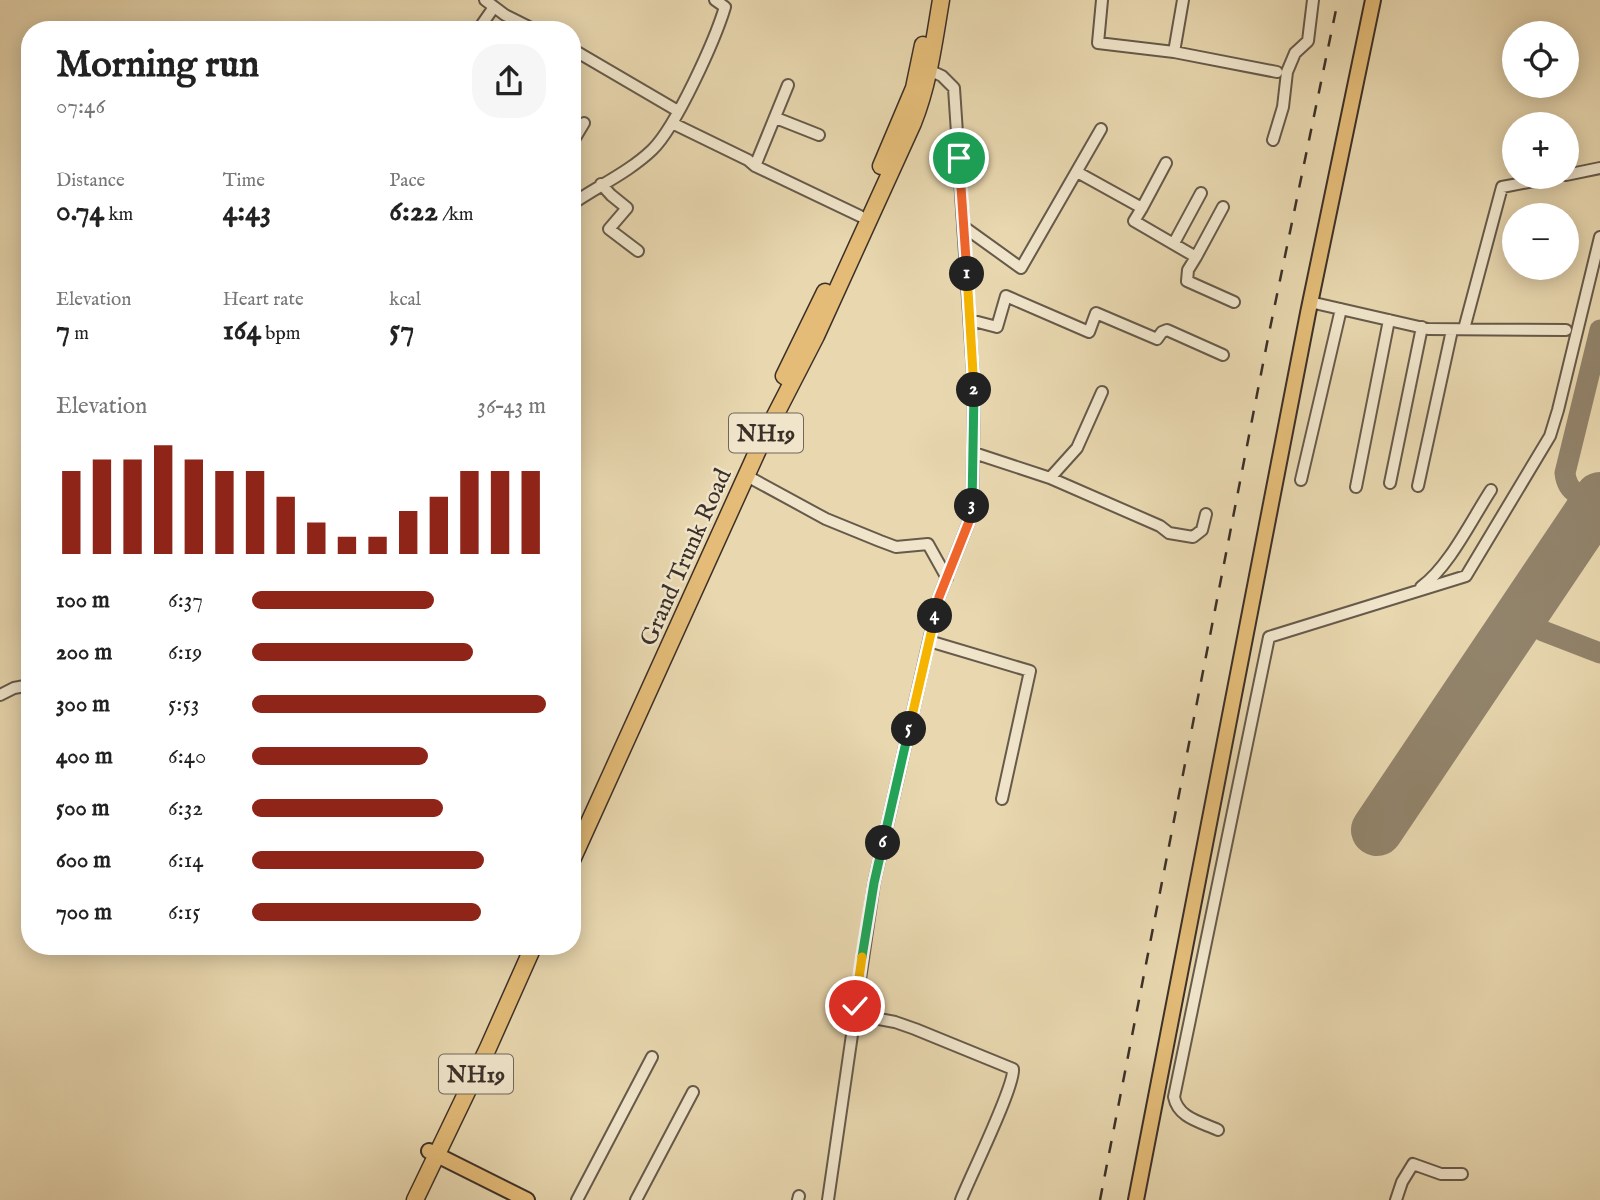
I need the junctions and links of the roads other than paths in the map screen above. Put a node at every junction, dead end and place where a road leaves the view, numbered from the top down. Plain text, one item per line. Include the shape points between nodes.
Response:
1 (931, 0) edge
2 (942, 0) edge
3 (1102, 0) edge
4 (1183, 0) edge
5 (1313, 0) edge
6 (1373, 0) edge
7 (723, 2) edge
8 (490, 4) edge
9 (482, 21) edge
10 (519, 21) edge
11 (1174, 52) junction
12 (581, 54) edge
13 (929, 70) junction
14 (1278, 72) dead end
15 (788, 85) dead end
16 (678, 111) junction
17 (776, 118) junction
18 (584, 123) dead end
19 (672, 123) junction
20 (581, 128) edge
21 (1101, 129) dead end
22 (819, 135) dead end
23 (1273, 141) dead end
24 (1166, 163) dead end
25 (755, 166) junction
26 (1600, 168) edge
27 (1077, 172) junction
28 (1579, 172) edge
29 (601, 184) junction
30 (1502, 187) edge
31 (1201, 193) dead end
32 (581, 196) edge
33 (1142, 208) junction
34 (1223, 208) dead end
35 (860, 216) junction
36 (964, 227) junction
37 (1600, 237) edge
38 (1174, 243) junction
39 (638, 251) dead end
40 (1196, 257) junction
41 (1234, 302) dead end
42 (1310, 302) junction
43 (1341, 309) junction
44 (970, 320) junction
45 (1389, 320) junction
46 (1422, 327) junction
47 (1464, 329) junction
48 (1452, 330) junction
49 (1566, 330) dead end
50 (1223, 355) dead end
51 (1102, 392) dead end
52 (974, 453) junction
53 (747, 476) junction
54 (1050, 478) junction
55 (1301, 480) dead end
56 (1390, 483) dead end
57 (1418, 486) dead end
58 (1356, 487) dead end
59 (1491, 490) dead end
60 (1206, 514) dead end
61 (947, 578) junction
62 (1413, 593) junction
63 (929, 641) junction
64 (21, 687) edge
65 (0, 695) edge
66 (1002, 799) dead end
67 (581, 816) edge
68 (581, 840) edge
69 (520, 955) edge
70 (529, 955) edge
71 (855, 1006) junction
72 (652, 1057) dead end
73 (693, 1092) dead end
74 (1218, 1130) dead end
75 (433, 1153) junction
76 (1462, 1174) dead end
77 (406, 1200) edge
78 (415, 1200) edge
79 (527, 1200) edge
80 (577, 1200) edge
81 (636, 1200) edge
82 (828, 1200) edge
83 (961, 1200) edge
84 (1136, 1200) edge
85 (1396, 1200) edge

1 - 35 highway, Grand Trunk Road / NH19 via 914,88
2 - 13 highway, Grand Trunk Road / NH19
3 - 11 street via 1098,43
4 - 11 street
5 - 23 street via 1308,41 1295,53 1287,72 1282,115
6 - 42 main road
7 - 16 street via 719,25
8 - 9 street
8 - 10 street
11 - 14 street
12 - 16 street
13 - 36 street via 954,88
13 - 53 highway, Grand Trunk Road / NH19 via 921,103 868,222
15 - 17 street
16 - 19 street
17 - 22 street
17 - 25 street
18 - 20 street
19 - 25 street
19 - 29 street via 654,148
21 - 27 street
24 - 33 street
25 - 35 street
26 - 28 street
27 - 33 street
27 - 36 street via 1021,268
29 - 32 street
29 - 39 street via 627,208 609,229
30 - 47 street
31 - 38 street
33 - 38 street via 1134,221
34 - 40 street
35 - 67 highway, Grand Trunk Road / NH19
36 - 44 street
37 - 62 street via 1550,436 1466,576
38 - 40 street
40 - 41 street via 1187,281
42 - 43 street
42 - 84 main road
43 - 45 street
43 - 55 street
44 - 50 street via 998,327 1006,296 1089,332 1096,313 1157,340 1167,330
44 - 52 street
45 - 46 street
45 - 58 street
46 - 48 street
46 - 56 street
47 - 48 street
47 - 49 street
48 - 57 street
51 - 54 street via 1077,448
52 - 54 street
52 - 61 street via 972,514
53 - 61 street via 826,519 880,541 896,547 928,544
53 - 68 highway, Grand Trunk Road / NH19
54 - 60 street via 1169,533 1193,537 1202,530
59 - 62 street via 1429,582
61 - 63 street
62 - 74 street via 1269,637 1174,1097 1176,1108 1184,1115
63 - 66 street via 1030,671
63 - 71 street via 874,883
64 - 65 street
69 - 75 highway, NH19
70 - 75 highway, NH19
71 - 82 street
71 - 83 street via 1013,1069
72 - 80 street
73 - 81 street
75 - 77 highway, NH19
75 - 78 highway, NH19
75 - 79 main road
76 - 85 street via 1441,1174 1413,1164

